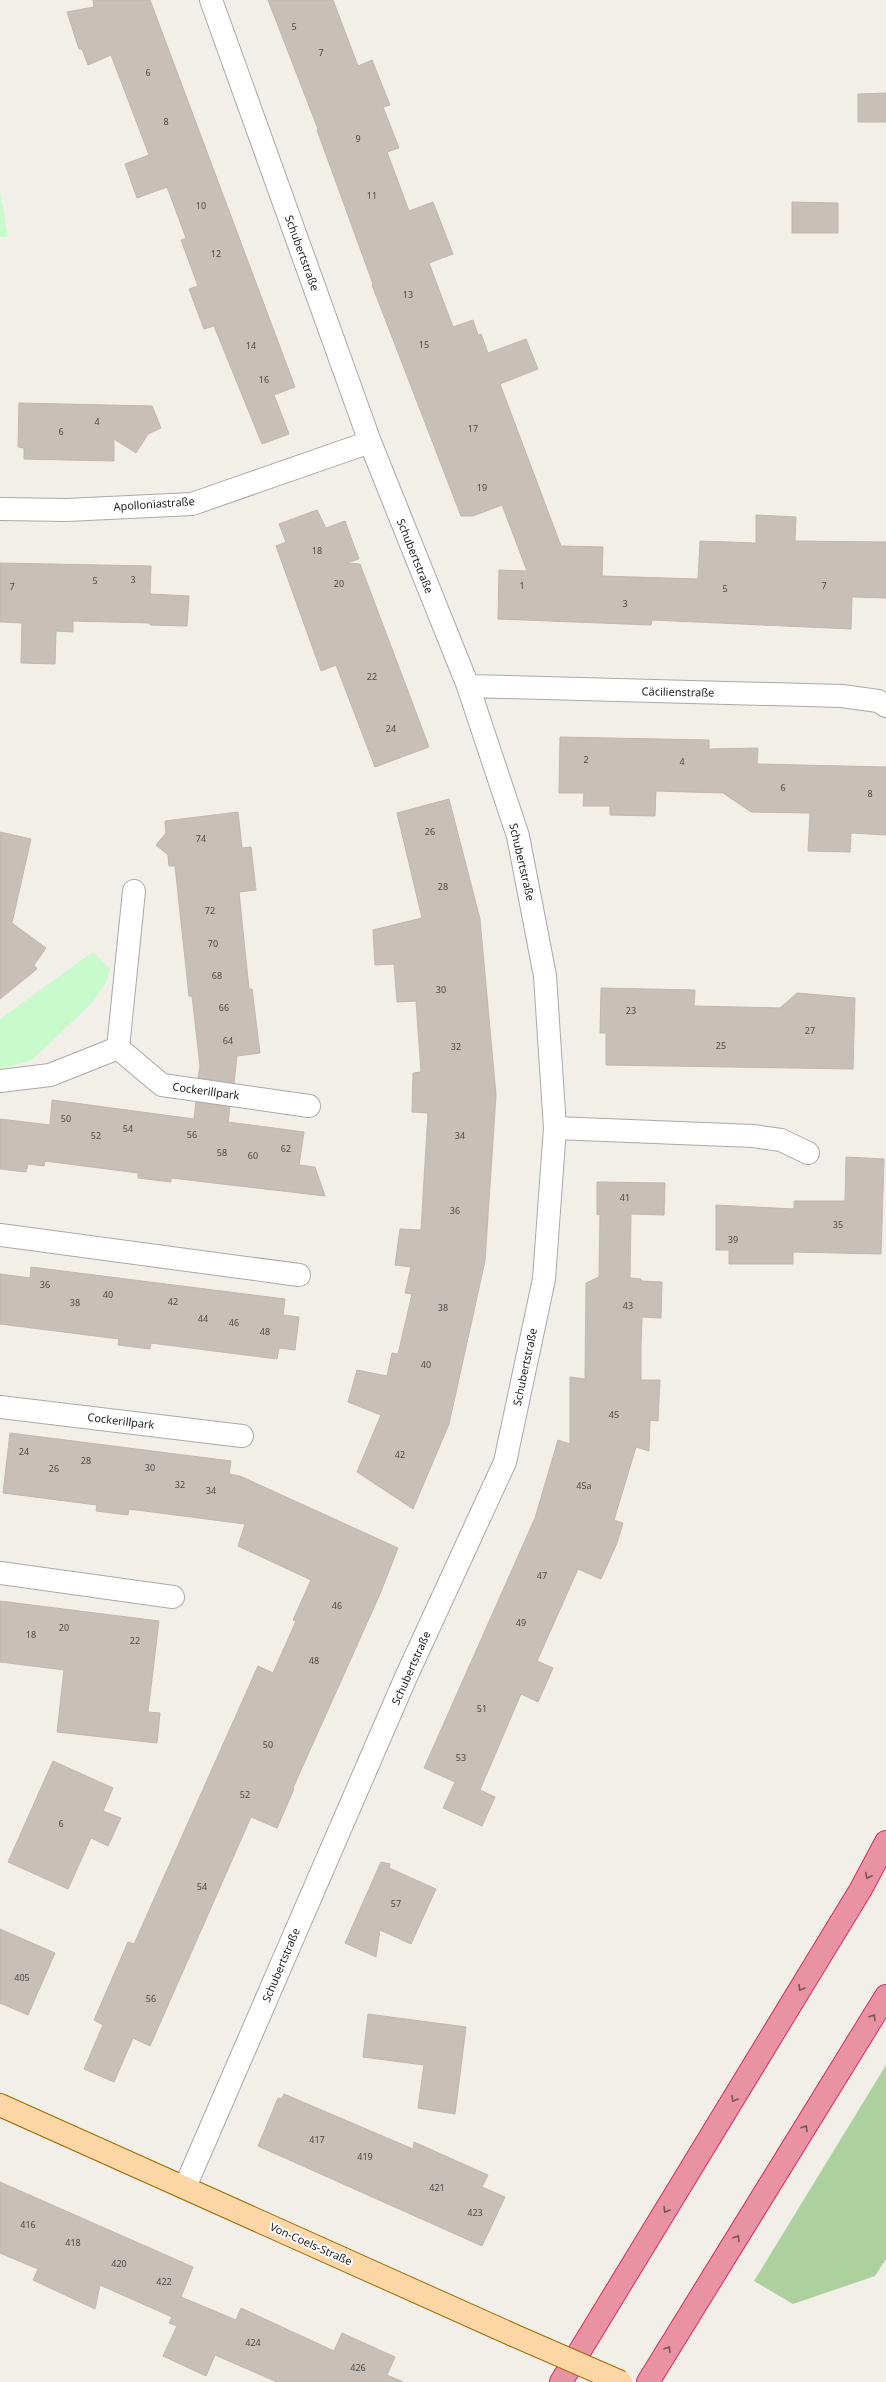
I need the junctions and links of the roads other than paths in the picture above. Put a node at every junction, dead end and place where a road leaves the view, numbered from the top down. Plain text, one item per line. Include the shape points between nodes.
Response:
1 (211, 0) edge
2 (370, 442) junction
3 (0, 509) edge
4 (468, 686) junction
5 (886, 706) edge
6 (134, 891) dead end
7 (118, 1048) junction
8 (0, 1081) edge
9 (309, 1106) dead end
10 (555, 1128) junction
11 (808, 1153) dead end
12 (0, 1235) edge
13 (299, 1275) dead end
14 (0, 1407) edge
15 (242, 1436) dead end
16 (0, 1573) edge
17 (173, 1597) dead end
18 (886, 1842) edge
19 (886, 1996) edge
20 (0, 2105) edge
21 (185, 2187) junction
22 (561, 2382) edge
23 (622, 2382) edge
24 (648, 2382) edge

1 - 2 street, Schubertstraße
2 - 3 street, Apolloniastraße via 192,504 67,510
2 - 4 street, Schubertstraße
4 - 5 street, Cäcilienstraße via 842,696 878,701
4 - 10 street, Schubertstraße via 518,836 545,976
6 - 7 street
7 - 8 street via 50,1075
7 - 9 street, Cockerillpark via 162,1085
10 - 11 street via 752,1136 781,1140
10 - 21 street, Schubertstraße via 544,1279 505,1462 406,1677
12 - 13 street
14 - 15 street, Cockerillpark
16 - 17 street
18 -> 22 highway via 861,1890
24 -> 19 highway
20 - 21 main road, Von-Coels-Straße
21 - 23 main road, Von-Coels-Straße, bridge

